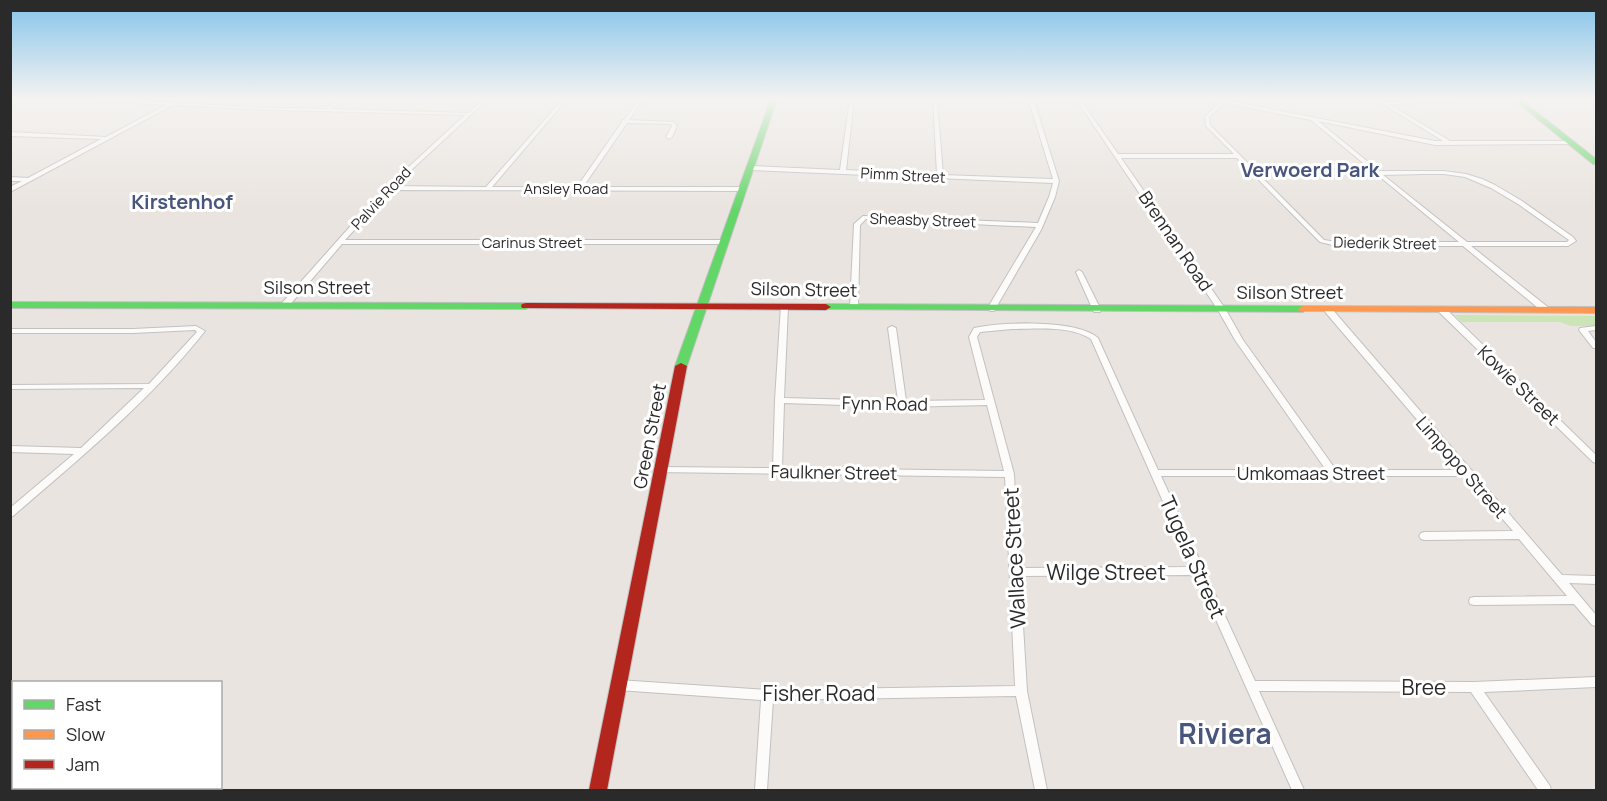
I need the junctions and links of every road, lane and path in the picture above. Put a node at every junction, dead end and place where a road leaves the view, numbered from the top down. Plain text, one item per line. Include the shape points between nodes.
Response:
1 (68, 136) edge
2 (111, 136) edge
3 (445, 136) edge
4 (533, 136) edge
5 (614, 136) edge
6 (761, 136) edge
7 (847, 136) edge
8 (937, 136) edge
9 (1042, 136) edge
10 (1104, 136) edge
11 (1220, 136) edge
12 (1332, 136) edge
13 (1406, 136) edge
14 (1437, 136) edge
15 (1564, 136) edge
16 (108, 138) junction
17 (1571, 142) junction
18 (1451, 145) junction
19 (1118, 156) junction
20 (1237, 156) junction
21 (1596, 162) edge
22 (750, 168) junction
23 (843, 172) junction
24 (1377, 173) junction
25 (940, 177) junction
26 (10, 179) edge
27 (29, 180) junction
28 (1056, 181) junction
29 (389, 188) junction
30 (488, 188) junction
31 (579, 188) junction
32 (742, 189) junction
33 (10, 190) edge
34 (1039, 225) junction
35 (340, 242) junction
36 (724, 242) junction
37 (1464, 245) junction
38 (1079, 272) dead end
39 (10, 305) edge
40 (285, 305) junction
41 (701, 306) junction
42 (784, 307) junction
43 (854, 307) junction
44 (991, 309) junction
45 (1097, 310) junction
46 (1222, 310) junction
47 (1442, 310) junction
48 (1546, 310) junction
49 (1596, 310) edge
50 (1329, 311) junction
51 (892, 328) dead end
52 (1596, 328) edge
53 (10, 329) edge
54 (977, 330) joint
55 (1081, 331) joint
56 (1596, 346) edge
57 (151, 386) junction
58 (10, 387) edge
59 (779, 400) junction
60 (990, 402) junction
61 (902, 404) junction
62 (10, 449) edge
63 (82, 451) junction
64 (1596, 460) edge
65 (660, 470) junction
66 (777, 470) junction
67 (1155, 473) junction
68 (1467, 473) junction
69 (1009, 474) junction
70 (1334, 474) junction
71 (10, 514) edge
72 (1520, 535) junction
73 (1424, 536) dead end
74 (1198, 571) junction
75 (1015, 572) junction
76 (1559, 579) junction
77 (1596, 580) edge
78 (1577, 600) junction
79 (1474, 601) dead end
80 (1596, 622) edge
81 (1596, 682) edge
82 (618, 685) junction
83 (1251, 686) junction
84 (1474, 687) junction
85 (1021, 691) junction
86 (767, 695) junction
87 (598, 790) edge
88 (761, 790) edge
89 (1041, 790) edge
90 (1298, 790) edge
91 (1545, 790) edge

1 - 16 street
2 - 16 street
3 - 29 street, Palvie Road
4 - 30 street
5 - 31 street
6 - 22 main road, Green Street
7 - 23 street
8 - 25 street
9 - 28 street
10 - 19 street, Brennan Road
11 - 20 street, Diederik Street
12 - 24 street
13 - 18 street
14 - 18 street
15 - 17 main road
16 - 27 street
17 - 18 street
17 - 21 main road
19 - 20 street
19 - 46 street, Brennan Road
20 - 37 street, Diederik Street via 1322,241
22 - 23 street, Pimm Street
22 - 32 main road, Green Street
23 - 25 street, Pimm Street
24 - 37 street
24 - 37 street, Diederik Street via 1472,178 1515,199 1573,242
25 - 28 street, Pimm Street
26 - 27 street
27 - 33 street
28 - 34 street
29 - 30 street, Ansley Road
29 - 35 street, Palvie Road
30 - 31 street, Ansley Road
31 - 32 street, Ansley Road
32 - 36 main road, Green Street
34 - 43 street, Sheasby Street via 879,216 862,219 857,224
34 - 44 street
35 - 36 street, Carinus Street
35 - 40 street, Palvie Road
36 - 41 main road, Green Street
37 - 48 street
38 - 45 street
39 - 40 main road, Silson Street
40 - 41 main road, Silson Street
41 - 42 main road, Silson Street
41 - 65 main road, Green Street via 682,361
42 - 43 main road, Silson Street
42 - 59 street
43 - 44 main road, Silson Street
44 - 45 main road, Silson Street
45 - 46 main road, Silson Street
46 - 50 main road, Silson Street
46 - 70 street, Brennan Road
47 - 48 main road, Silson Street
47 - 50 main road, Silson Street
47 - 64 street, Kowie Street
48 - 49 main road, Silson Street
50 - 68 street, Limpopo Street
51 - 61 street
52 - 56 street via 1583,330
53 - 57 street via 200,330
54 - 55 street
54 - 60 street, Wallace Street via 973,337
55 - 67 street, Tugela Street via 1094,338
57 - 58 street
57 - 63 street
59 - 61 street, Fynn Road
59 - 66 street
60 - 61 street, Fynn Road
60 - 69 street, Wallace Street
62 - 63 street
63 - 71 street
65 - 66 street, Faulkner Street
65 - 82 main road, Green Street
66 - 69 street, Faulkner Street
67 - 70 street, Umkomaas Street
67 - 74 street, Tugela Street
68 - 70 street, Umkomaas Street
68 - 72 street, Limpopo Street
69 - 75 street, Wallace Street
72 - 73 street
72 - 76 street, Limpopo Street
74 - 75 street, Wilge Street
74 - 83 street, Tugela Street
75 - 85 street, Wallace Street
76 - 77 street
76 - 78 street, Limpopo Street
78 - 79 street
78 - 80 street, Limpopo Street
81 - 84 street, Bree
82 - 86 street, Fisher Road
82 - 87 main road, Green Street
83 - 84 street, Bree
83 - 90 street, Tugela Street
84 - 91 street
85 - 86 street, Fisher Road
85 - 89 street, Wallace Street
86 - 88 street

